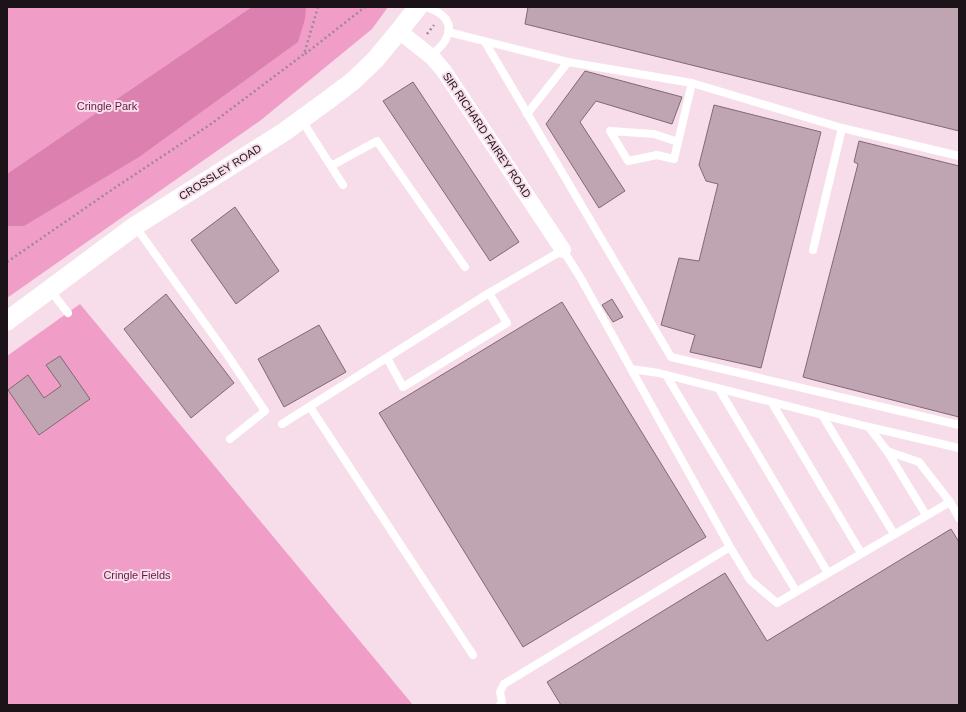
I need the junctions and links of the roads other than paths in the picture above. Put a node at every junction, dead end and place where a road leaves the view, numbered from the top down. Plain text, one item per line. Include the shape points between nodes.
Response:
1 (418, 7) edge
2 (426, 7) edge
3 (399, 31) junction
4 (448, 32) junction
5 (485, 42) junction
6 (430, 56) junction
7 (568, 62) junction
8 (692, 83) junction
9 (527, 114) junction
10 (301, 119) junction
11 (842, 128) junction
12 (678, 142) junction
13 (959, 156) edge
14 (331, 166) junction
15 (343, 185) dead end
16 (135, 226) junction
17 (563, 250) junction
18 (813, 250) dead end
19 (465, 267) dead end
20 (50, 290) junction
21 (489, 293) junction
22 (68, 313) dead end
23 (7, 321) edge
24 (387, 358) junction
25 (631, 369) junction
26 (666, 375) junction
27 (719, 389) junction
28 (772, 402) junction
29 (310, 407) junction
30 (822, 415) junction
31 (282, 424) dead end
32 (959, 425) edge
33 (869, 427) junction
34 (230, 439) dead end
35 (959, 448) edge
36 (887, 451) junction
37 (950, 502) junction
38 (926, 515) junction
39 (959, 518) edge
40 (894, 534) junction
41 (730, 547) junction
42 (861, 553) junction
43 (828, 573) junction
44 (796, 591) junction
45 (473, 655) dead end
46 (500, 705) edge

1 - 3 street, CROSSLEY ROAD
2 - 4 lane via 443,15 448,22
3 - 6 street, SIR RICHARD FAIREY ROAD
3 - 10 street, CROSSLEY ROAD via 353,81
4 - 5 lane
4 - 6 lane via 442,46
5 - 7 lane
5 - 9 lane
6 - 17 street, SIR RICHARD FAIREY ROAD via 444,71
7 - 8 lane
7 - 9 lane
8 - 11 lane
8 - 12 lane
9 - 32 lane via 671,357
10 - 14 lane
10 - 16 street, CROSSLEY ROAD
11 - 13 lane
11 - 18 lane
12 - 12 lane via 674,159 657,155 628,160 610,131 654,134
14 - 15 lane
14 - 19 lane via 377,141
16 - 20 street, CROSSLEY ROAD
16 - 34 lane via 265,411
17 - 21 lane
17 - 25 lane
20 - 22 lane
20 - 23 street, CROSSLEY ROAD
21 - 24 lane
21 - 24 lane via 507,323 403,387
24 - 29 lane
25 - 26 lane
25 - 41 lane
26 - 27 lane
26 - 44 lane
27 - 28 lane
27 - 43 lane
28 - 30 lane
28 - 42 lane
29 - 31 lane
29 - 45 lane
30 - 33 lane
30 - 40 lane
33 - 35 lane
33 - 36 lane
36 - 37 lane via 919,462
36 - 38 lane
37 - 38 lane
37 - 39 lane
38 - 40 lane
40 - 42 lane
41 - 44 lane via 750,580 777,602
41 - 46 lane via 504,684 500,692
42 - 43 lane
43 - 44 lane

